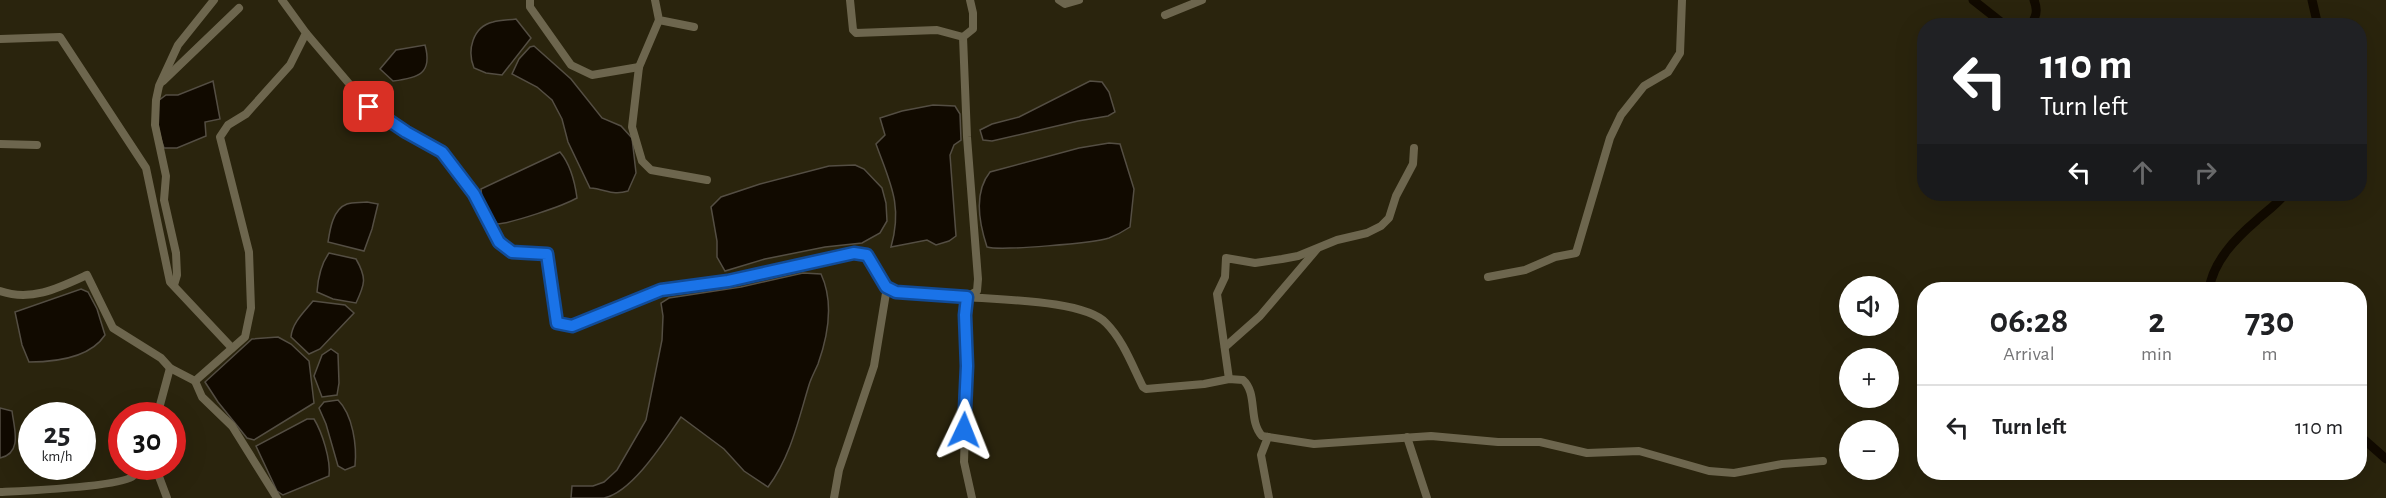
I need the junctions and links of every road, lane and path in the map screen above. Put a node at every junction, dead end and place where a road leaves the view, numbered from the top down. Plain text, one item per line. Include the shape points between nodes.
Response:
1 (214, 0) edge
2 (282, 0) edge
3 (530, 0) edge
4 (655, 0) edge
5 (850, 0) edge
6 (970, 0) edge
7 (1059, 0) edge
8 (1079, 0) edge
9 (1202, 0) edge
10 (1682, 0) edge
11 (239, 8) dead end
12 (1165, 15) dead end
13 (659, 20) junction
14 (694, 27) dead end
15 (306, 33) junction
16 (963, 37) junction
17 (0, 39) edge
18 (639, 68) junction
19 (159, 86) junction
20 (0, 144) edge
21 (37, 145) dead end
22 (1414, 148) dead end
23 (707, 180) dead end
24 (1318, 248) junction
25 (1488, 277) dead end
26 (174, 285) junction
27 (886, 287) junction
28 (0, 291) edge
29 (967, 297) junction
30 (1225, 347) junction
31 (232, 348) junction
32 (170, 368) junction
33 (1228, 379) junction
34 (195, 381) junction
35 (161, 402) edge
36 (1268, 437) junction
37 (1407, 437) junction
38 (1823, 461) dead end
39 (119, 480) edge
40 (160, 480) edge
41 (0, 492) edge
42 (167, 498) edge
43 (277, 498) edge
44 (834, 498) edge
45 (972, 498) edge
46 (1269, 498) edge
47 (1427, 498) edge

1 - 19 street via 178,45
2 - 15 street
3 - 18 street via 571,65 592,75
4 - 13 street
5 - 16 street via 856,33 937,30
6 - 16 street via 973,29
7 - 8 street via 1065,4
9 - 12 street
10 - 25 street via 1680,53 1668,72 1644,86 1621,116 1610,138 1576,253
11 - 19 street
13 - 14 street
13 - 18 street
15 - 27 street via 369,107 442,152 474,194 499,242 512,252 547,254 557,323 572,326 661,290 728,281 854,253 867,255
15 - 31 street via 290,65 220,137 249,252 251,308 245,338
16 - 29 street via 978,279 977,291
17 - 26 street via 60,37 146,168 170,282
18 - 23 street via 632,126 642,161 651,170
19 - 26 street via 155,125 176,253
20 - 21 street
22 - 24 street via 1413,164 1389,218 1367,233
24 - 30 street via 1260,315
24 - 30 street via 1255,263 1226,258 1225,277 1217,294
26 - 31 street
27 - 29 street via 896,292
27 - 44 street via 874,366 839,470
28 - 32 street via 33,296 87,276 113,328 161,358
29 - 33 street via 1070,306 1099,317 1122,345 1146,389
29 - 45 street via 964,462
30 - 33 street
31 - 34 street
32 - 34 street
32 - 35 street
33 - 36 street via 1246,382 1255,425 1262,436
34 - 43 street via 202,398 232,426
36 - 37 street via 1314,444
36 - 46 street via 1261,455
37 - 38 street via 1540,442 1587,453 1639,451 1715,472
37 - 47 street
39 - 41 street
40 - 42 street

